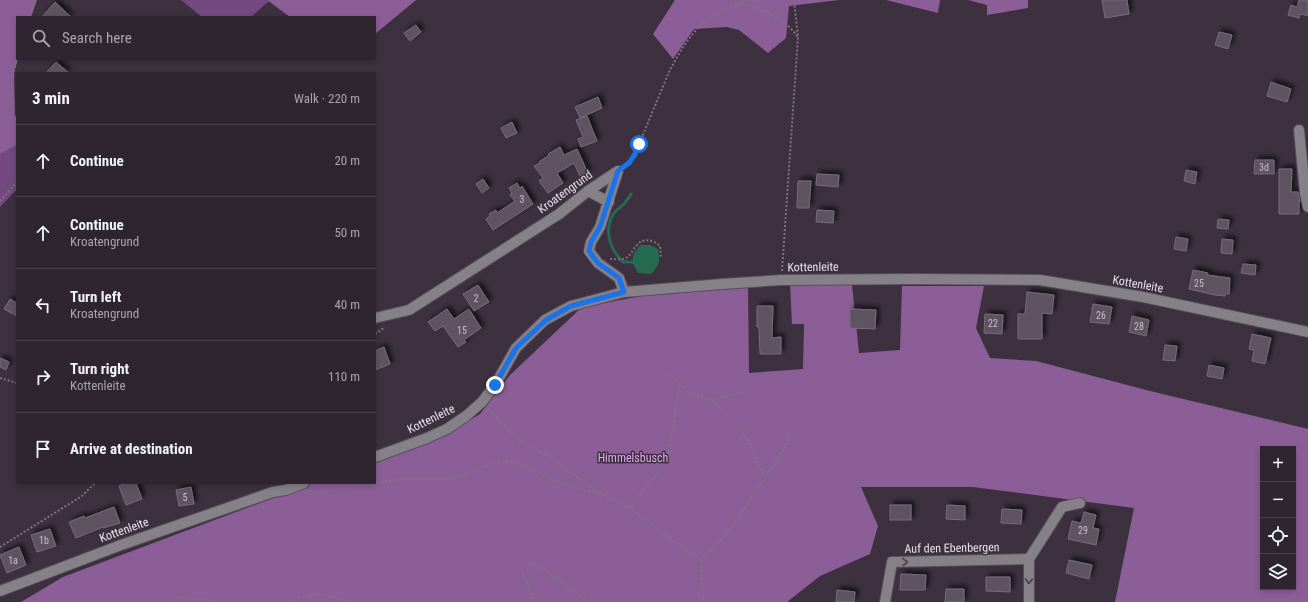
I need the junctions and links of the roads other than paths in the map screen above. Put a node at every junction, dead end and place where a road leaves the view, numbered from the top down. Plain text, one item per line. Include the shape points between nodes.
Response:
1 (1299, 130) dead end
2 (588, 191) junction
3 (609, 202) junction
4 (1308, 207) edge
5 (624, 292) junction
6 (376, 318) edge
7 (1308, 332) edge
8 (376, 457) edge
9 (304, 488) edge
10 (1080, 503) dead end
11 (1029, 559) junction
12 (0, 591) edge
13 (886, 602) edge
14 (1029, 602) edge

1 - 4 street
2 - 3 street
2 - 3 street, Kroatengrund via 618,171
2 - 6 street, Kroatengrund via 559,214 409,310
3 - 5 street via 589,251 598,263 619,278
5 - 7 street, Kottenleite via 781,280 1040,280
5 - 8 street, Kottenleite via 571,306 546,320 516,348 495,385 482,402 466,416 447,429
9 - 12 street, Kottenleite via 274,492 121,545
10 - 11 street via 1062,507
13 -> 11 street, Auf den Ebenbergen via 892,562
11 -> 14 street

